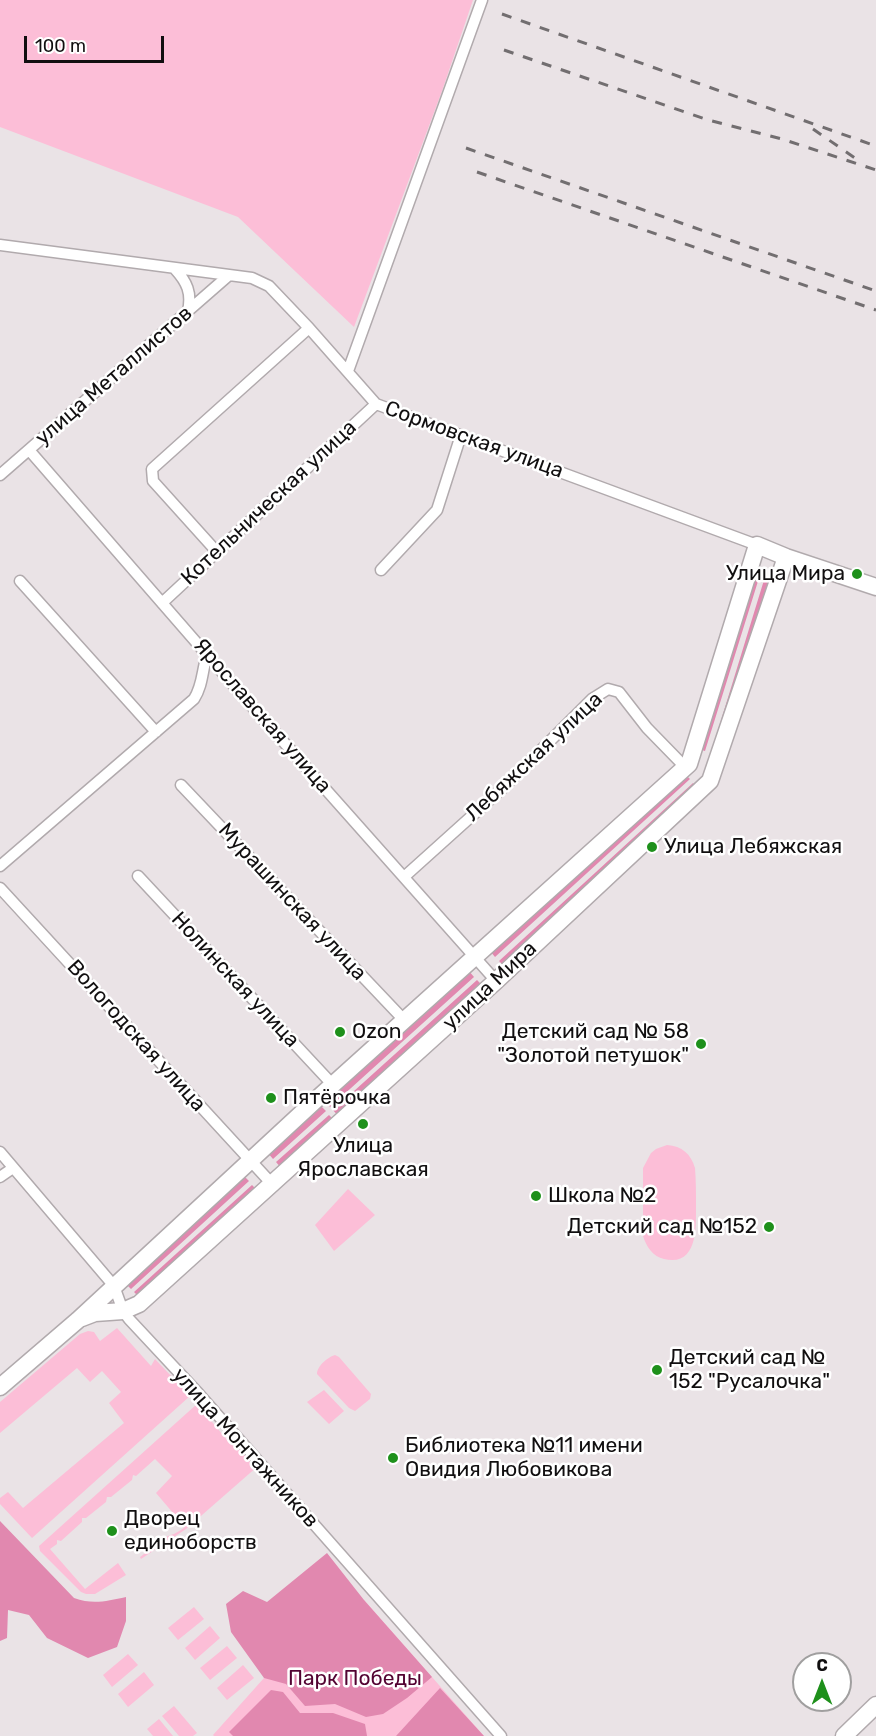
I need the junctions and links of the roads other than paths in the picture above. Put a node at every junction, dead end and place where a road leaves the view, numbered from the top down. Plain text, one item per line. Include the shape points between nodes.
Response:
1 (482, 0) edge
2 (0, 245) edge
3 (174, 269) junction
4 (228, 276) junction
5 (188, 311) junction
6 (309, 328) junction
7 (348, 371) junction
8 (376, 404) junction
9 (461, 435) junction
10 (29, 450) junction
11 (0, 475) edge
12 (757, 544) junction
13 (217, 552) junction
14 (786, 557) junction
15 (381, 570) dead end
16 (20, 581) dead end
17 (876, 587) edge
18 (162, 603) junction
19 (207, 655) junction
20 (156, 732) junction
21 (686, 768) junction
22 (181, 785) dead end
23 (0, 866) edge
24 (138, 876) dead end
25 (404, 877) junction
26 (0, 888) edge
27 (475, 957) junction
28 (496, 981) junction
29 (404, 1020) junction
30 (332, 1084) junction
31 (0, 1152) edge
32 (249, 1160) junction
33 (13, 1168) junction
34 (0, 1177) edge
35 (272, 1184) junction
36 (114, 1286) junction
37 (123, 1311) junction
38 (78, 1320) junction
39 (0, 1387) edge
40 (876, 1705) edge
41 (501, 1736) edge
42 (844, 1736) edge

1 - 7 street
2 - 3 street, Сормовская улица
3 - 4 street, Сормовская улица
3 - 5 street via 188,286
4 - 5 street, улица Металлистов
4 - 6 street, Сормовская улица via 252,278 269,286
5 - 10 street, улица Металлистов
6 - 7 street, Сормовская улица
6 - 13 street via 152,469 153,481
7 - 8 street, Сормовская улица
8 - 9 street, Сормовская улица
8 - 13 street, Котельническая улица
9 - 12 street, Сормовская улица
9 - 15 street via 437,510
10 - 11 street, улица Металлистов
10 - 18 street, Ярославская улица
12 - 14 street, Сормовская улица
12 - 21 street, улица Мира
13 - 18 street, Котельническая улица
14 - 17 street, Сормовская улица
14 - 28 street, улица Мира via 710,782
16 - 20 street
18 - 19 street, Ярославская улица
19 - 20 street via 195,699
19 - 25 street, Ярославская улица
20 - 23 street
21 - 25 street, Лебяжская улица via 619,692 608,689 592,699 504,787
21 - 27 street, улица Мира
22 - 29 street, Мурашинская улица
24 - 30 street, Нолинская улица
25 - 27 street, Ярославская улица
26 - 32 street, Вологодская улица
27 - 28 street, Ярославская улица
27 - 29 street, улица Мира
28 - 35 street, улица Мира
29 - 30 street, улица Мира
30 - 32 street, улица Мира
31 - 33 street, улица Монтажников
32 - 35 street, Вологодская улица
32 - 36 street, улица Мира
33 - 34 street
33 - 36 street, улица Монтажников
35 - 37 street, улица Мира via 139,1304
36 - 37 street, улица Монтажников
36 - 38 street, улица Мира
37 - 38 street, улица Мира via 95,1313
37 - 41 street, улица Монтажников
38 - 39 street, улица Мира
40 - 42 street

